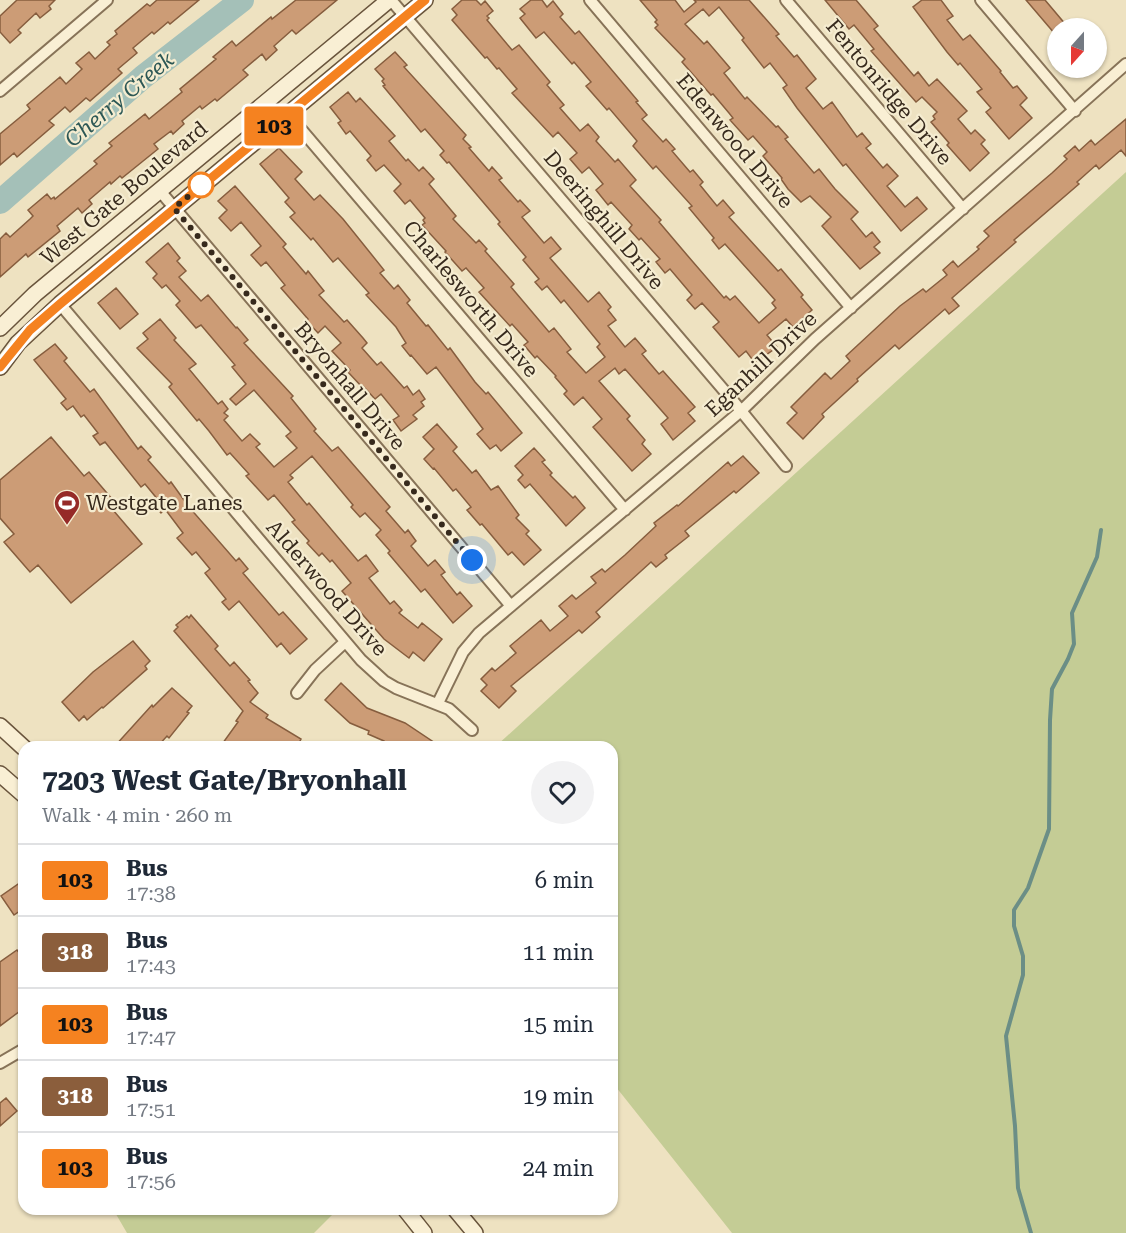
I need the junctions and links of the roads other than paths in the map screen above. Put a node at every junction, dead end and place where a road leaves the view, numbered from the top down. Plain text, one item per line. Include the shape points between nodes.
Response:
1 (107, 0) edge
2 (390, 0) edge
3 (425, 0) edge
4 (591, 0) edge
5 (786, 0) edge
6 (981, 0) edge
7 (405, 17) junction
8 (1126, 64) edge
9 (0, 91) edge
10 (1075, 111) junction
11 (288, 114) junction
12 (160, 191) junction
13 (174, 208) junction
14 (963, 209) junction
15 (60, 304) junction
16 (851, 308) junction
17 (0, 328) edge
18 (0, 367) edge
19 (741, 411) junction
20 (786, 466) dead end
21 (625, 510) junction
22 (511, 606) junction
23 (345, 642) junction
24 (297, 693) dead end
25 (438, 703) junction
26 (0, 726) edge
27 (472, 730) dead end
28 (18, 742) edge
29 (0, 774) edge
30 (18, 790) edge
31 (18, 1052) edge
32 (0, 1063) edge
33 (410, 1215) edge
34 (460, 1215) edge
35 (424, 1233) edge
36 (475, 1233) edge

1 - 9 street
2 - 7 street, Deeringhill Drive
2 - 12 main road, West Gate Boulevard
3 - 7 main road, West Gate Boulevard
4 - 16 street, Edenwood Drive
5 - 14 street, Fentonridge Drive
6 - 10 street
7 - 11 main road, West Gate Boulevard
7 - 19 street, Deeringhill Drive
8 - 10 street, Eganhill Drive
10 - 14 street, Eganhill Drive
11 - 13 main road, West Gate Boulevard
11 - 21 street, Charlesworth Drive
12 - 13 street, Bryonhall Drive
12 - 17 main road, West Gate Boulevard via 35,294
13 - 15 main road, West Gate Boulevard
13 - 22 street, Bryonhall Drive
14 - 16 street, Eganhill Drive
15 - 18 main road, West Gate Boulevard via 18,343
15 - 23 street, Alderwood Drive
16 - 19 street, Eganhill Drive
19 - 20 street, Deeringhill Drive
19 - 21 street, Eganhill Drive
21 - 22 street, Eganhill Drive
22 - 25 street, Eganhill Drive via 470,643
23 - 24 street
23 - 25 street, Alderwood Drive via 384,681
25 - 27 street, Alderwood Drive
26 - 28 main road
29 - 30 main road
31 - 32 street
33 - 35 main road
34 - 36 main road

